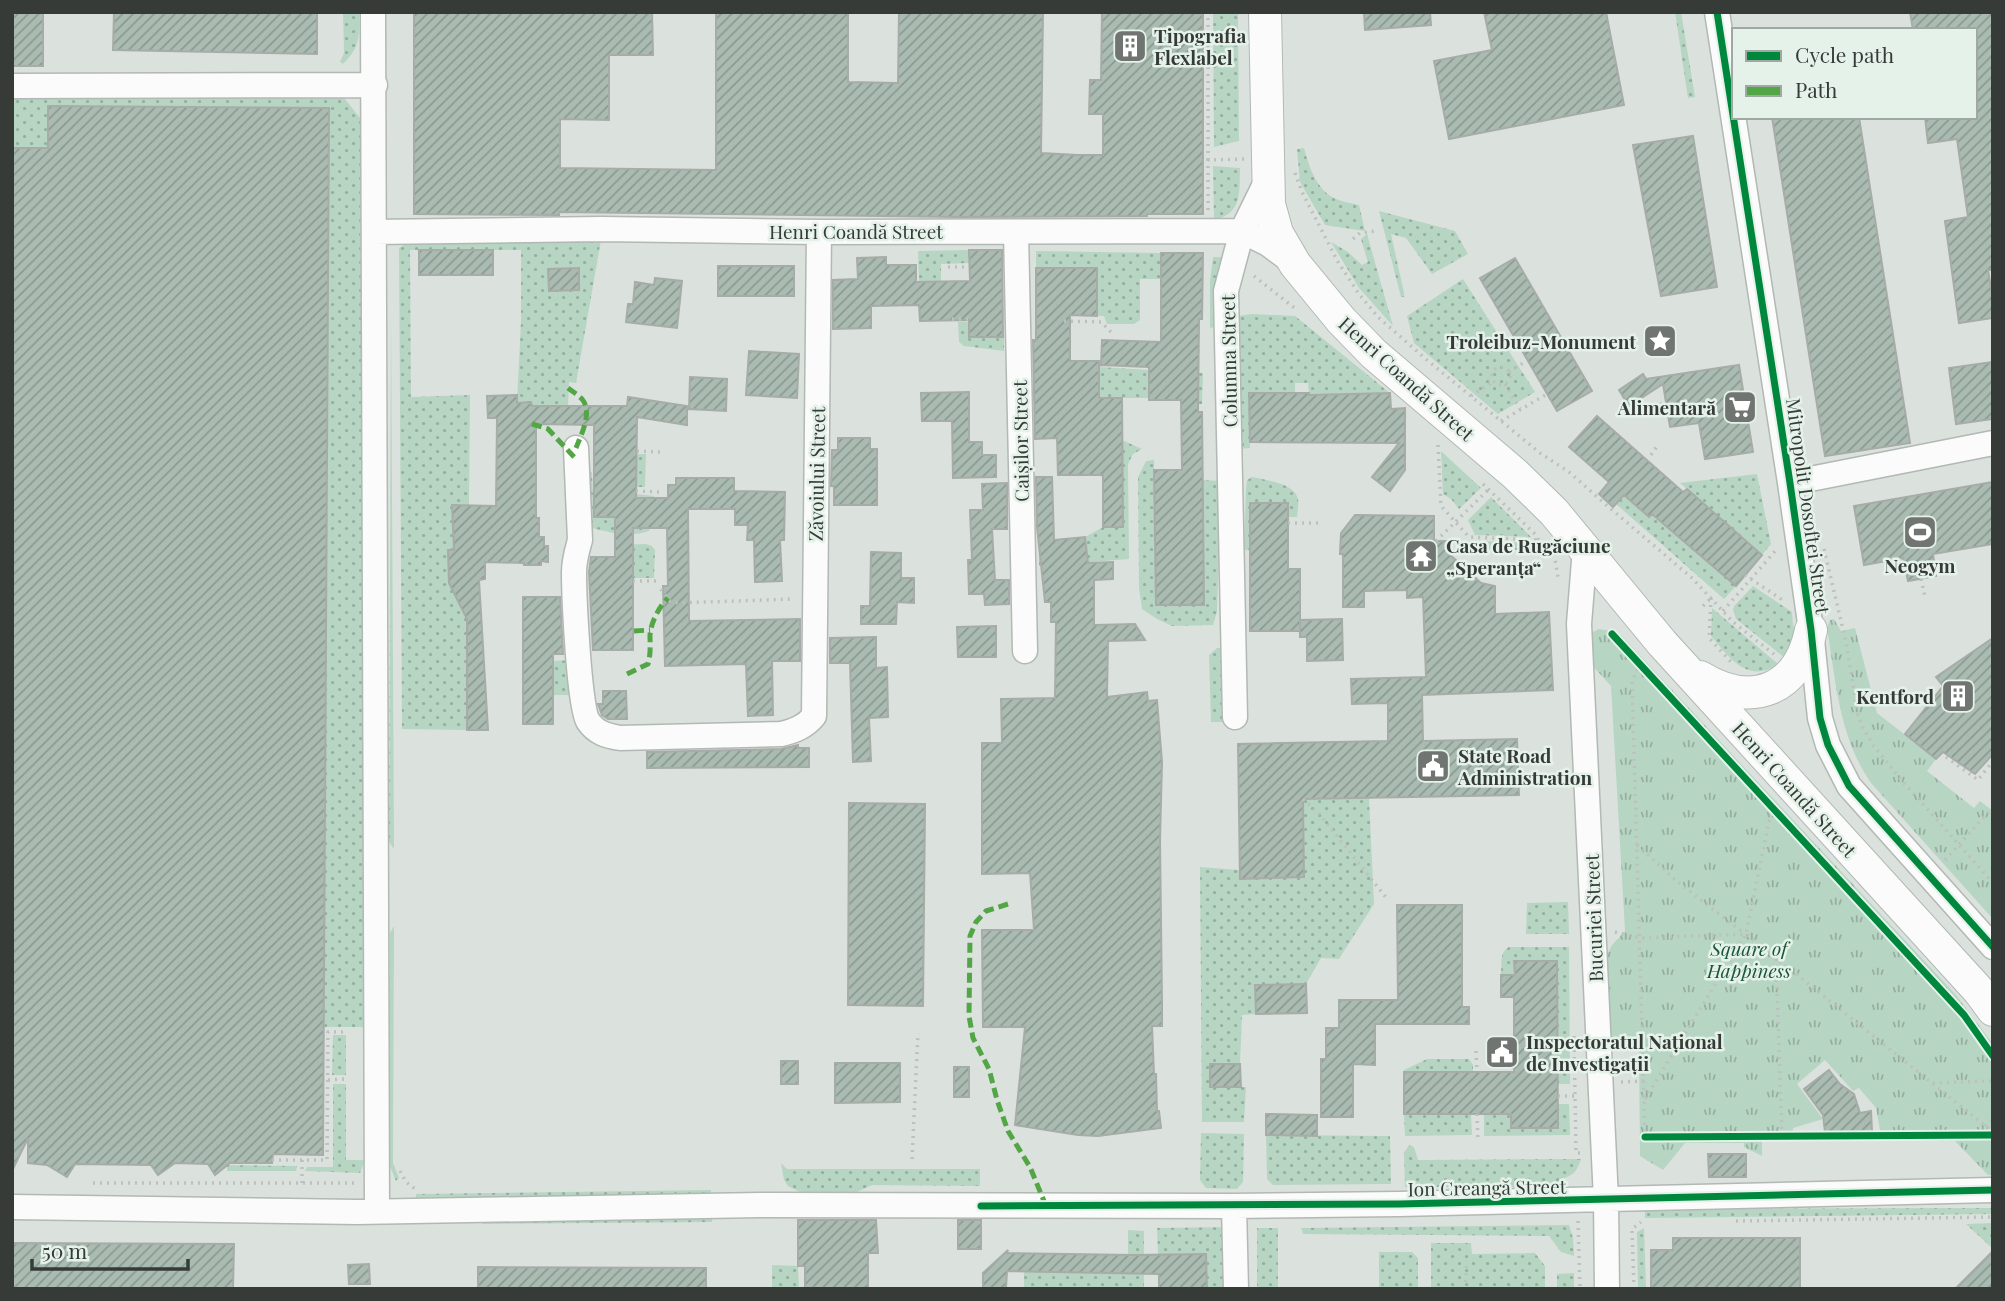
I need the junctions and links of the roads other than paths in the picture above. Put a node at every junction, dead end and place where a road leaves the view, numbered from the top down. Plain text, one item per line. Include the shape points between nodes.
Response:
1 (373, 12) edge
2 (1265, 12) edge
3 (1717, 12) edge
4 (375, 85) junction
5 (12, 86) edge
6 (1732, 109) edge
7 (1734, 119) edge
8 (1268, 168) junction
9 (1242, 231) junction
10 (374, 232) junction
11 (819, 232) junction
12 (1016, 232) junction
13 (1295, 264) junction
14 (1993, 443) edge
15 (576, 448) dead end
16 (1790, 483) junction
17 (1585, 548) junction
18 (1811, 630) junction
19 (1025, 651) dead end
20 (1682, 664) junction
21 (1235, 717) dead end
22 (1993, 947) edge
23 (1993, 1010) edge
24 (1993, 1190) edge
25 (1606, 1199) junction
26 (1234, 1206) junction
27 (12, 1207) edge
28 (377, 1211) junction
29 (1236, 1289) edge
30 (1607, 1289) edge

1 - 4 street
2 - 8 main road, Columna Street
3 - 6 street, Mitropolit Dosoftei Street
4 - 5 street
4 - 10 street
7 - 16 street, Mitropolit Dosoftei Street
8 - 9 street, Columna Street
8 - 13 main road via 1269,204 1277,233
9 - 12 street, Henri Coandă Street
9 - 13 street, Henri Coandă Street
9 - 21 street, Columna Street via 1226,291
10 - 11 street, Henri Coandă Street
10 - 28 street
11 - 12 street, Henri Coandă Street
11 - 15 street, Zăvoiului Street via 814,716 808,723 780,734 620,738 593,728 583,709 579,657 574,571 580,540
12 - 19 street, Caișilor Street
13 - 17 main road, Henri Coandă Street via 1374,354 1515,474
14 - 16 street
16 - 18 street, Mitropolit Dosoftei Street
17 - 20 main road, Henri Coandă Street
17 - 25 street, Bucuriei Street via 1579,624
18 - 20 main road via 1798,666 1768,689 1730,692
18 - 22 street, Mitropolit Dosoftei Street via 1820,718 1849,786
20 - 23 main road, Henri Coandă Street
24 - 25 street, Ion Creangă Street
25 - 26 street, Ion Creangă Street
25 - 30 street, Bucuriei Street
26 - 28 street, Ion Creangă Street via 760,1205
26 - 29 street
27 - 28 street, Ion Creangă Street

